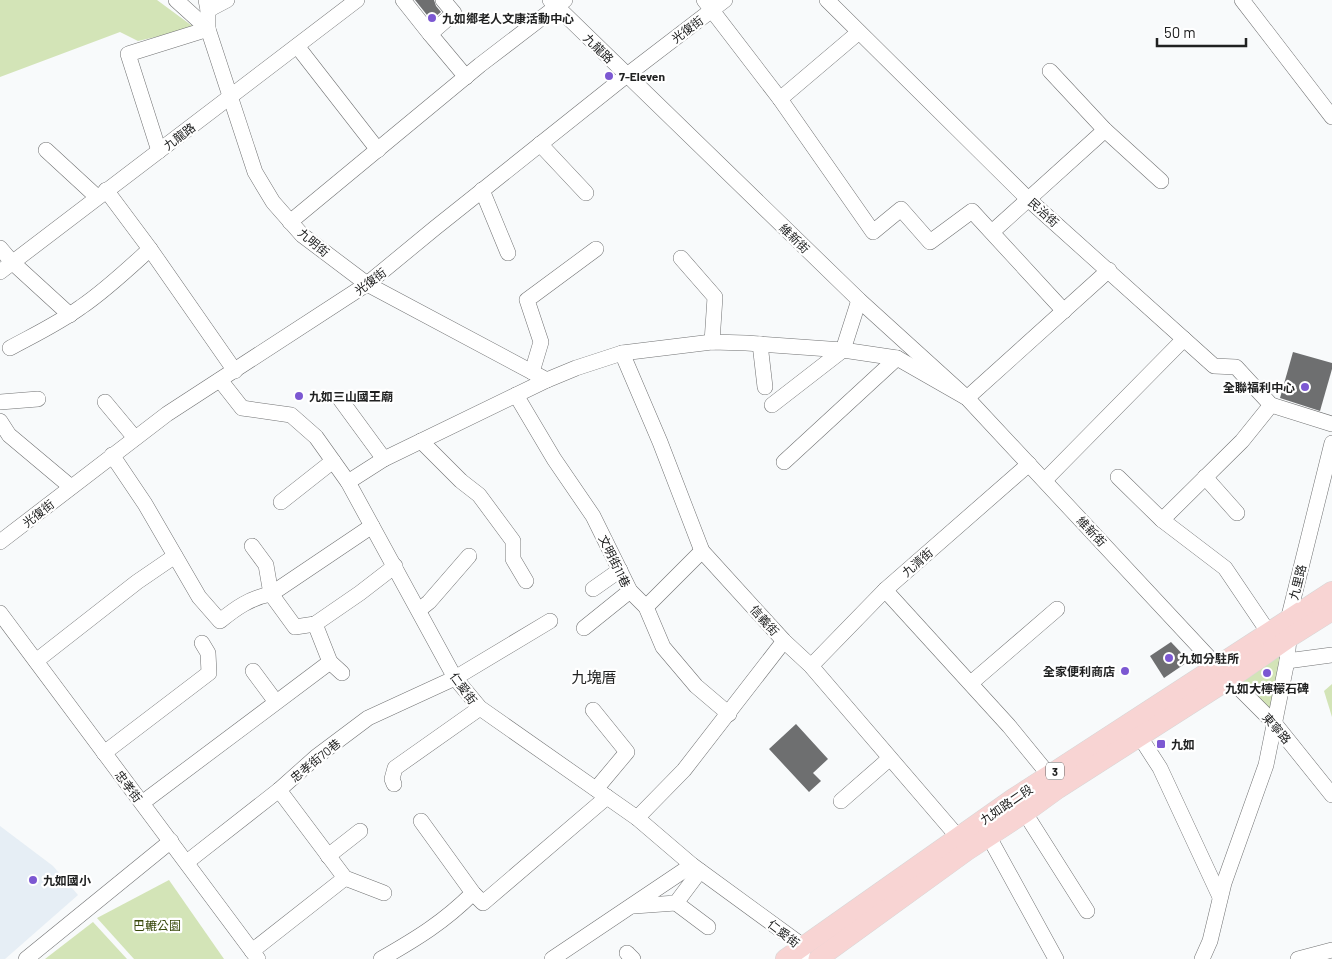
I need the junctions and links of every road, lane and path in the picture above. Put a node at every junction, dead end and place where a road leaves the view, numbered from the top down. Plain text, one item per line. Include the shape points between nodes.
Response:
1 (176, 0) edge
2 (227, 0) edge
3 (357, 0) edge
4 (403, 0) edge
5 (443, 0) edge
6 (725, 0) edge
7 (827, 0) edge
8 (1242, 0) edge
9 (558, 2) edge
10 (207, 5) edge
11 (708, 5) edge
12 (208, 29) junction
13 (859, 32) junction
14 (430, 34) junction
15 (297, 46) junction
16 (1050, 71) dead end
17 (627, 75) junction
18 (466, 77) junction
19 (230, 98) junction
20 (780, 99) junction
21 (1332, 117) edge
22 (1105, 130) junction
23 (540, 144) junction
24 (46, 150) dead end
25 (378, 150) junction
26 (158, 151) junction
27 (1161, 181) dead end
28 (482, 190) junction
29 (586, 193) dead end
30 (102, 194) junction
31 (1028, 199) junction
32 (290, 222) junction
33 (992, 232) junction
34 (0, 248) edge
35 (150, 249) junction
36 (596, 249) dead end
37 (508, 254) dead end
38 (681, 258) dead end
39 (6, 267) edge
40 (1109, 270) junction
41 (367, 284) junction
42 (859, 300) junction
43 (1064, 311) junction
44 (70, 315) junction
45 (1184, 339) junction
46 (712, 342) junction
47 (760, 344) junction
48 (10, 348) dead end
49 (843, 350) junction
50 (622, 353) junction
51 (897, 358) junction
52 (235, 371) junction
53 (532, 372) junction
54 (220, 380) junction
55 (548, 380) junction
56 (765, 387) dead end
57 (516, 395) junction
58 (967, 398) junction
59 (38, 399) dead end
60 (340, 400) dead end
61 (0, 402) edge
62 (105, 402) dead end
63 (772, 405) dead end
64 (1271, 405) junction
65 (0, 420) edge
66 (1332, 424) edge
67 (135, 438) junction
68 (421, 441) junction
69 (1332, 443) edge
70 (112, 455) junction
71 (384, 458) junction
72 (333, 460) junction
73 (784, 462) dead end
74 (1029, 464) junction
75 (1118, 477) dead end
76 (1205, 478) junction
77 (1045, 480) junction
78 (348, 482) junction
79 (71, 487) junction
80 (281, 502) dead end
81 (1238, 513) dead end
82 (1162, 520) junction
83 (372, 526) junction
84 (0, 542) edge
85 (252, 546) dead end
86 (702, 551) junction
87 (175, 556) junction
88 (469, 556) dead end
89 (395, 566) junction
90 (620, 570) junction
91 (526, 581) dead end
92 (593, 589) dead end
93 (885, 590) junction
94 (630, 591) junction
95 (1332, 591) edge
96 (271, 594) junction
97 (646, 607) junction
98 (1057, 609) dead end
99 (418, 610) junction
100 (1332, 611) edge
101 (0, 613) edge
102 (550, 621) dead end
103 (314, 624) junction
104 (584, 628) dead end
105 (1289, 629) junction
106 (1269, 633) junction
107 (784, 641) junction
108 (202, 643) dead end
109 (1332, 655) edge
110 (36, 661) junction
111 (1287, 661) junction
112 (330, 662) junction
113 (1216, 665) junction
114 (811, 666) junction
115 (253, 671) dead end
116 (342, 673) dead end
117 (455, 678) junction
118 (1230, 679) junction
119 (971, 683) junction
120 (276, 702) junction
121 (480, 708) junction
122 (593, 710) dead end
123 (728, 714) junction
124 (1275, 724) junction
125 (1140, 737) junction
126 (104, 752) junction
127 (889, 759) junction
128 (1053, 782) junction
129 (394, 784) dead end
130 (279, 790) junction
131 (601, 793) junction
132 (1332, 795) edge
133 (841, 801) dead end
134 (142, 803) junction
135 (1025, 813) junction
136 (637, 818) junction
137 (421, 821) dead end
138 (360, 831) dead end
139 (988, 837) junction
140 (170, 841) junction
141 (962, 844) junction
142 (328, 856) junction
143 (187, 862) junction
144 (696, 868) junction
145 (345, 878) junction
146 (384, 893) dead end
147 (473, 894) junction
148 (1220, 897) junction
149 (676, 903) junction
150 (632, 906) junction
151 (1087, 911) dead end
152 (708, 927) dead end
153 (1332, 950) edge
154 (802, 953) edge
155 (255, 955) edge
156 (26, 959) edge
157 (382, 959) edge
158 (552, 959) edge
159 (785, 959) edge
160 (818, 959) edge
161 (1056, 959) edge
162 (1202, 959) edge
163 (1298, 959) edge

1 - 12 street
2 - 10 street
3 - 15 street, 九龍路
4 - 14 street
5 - 14 street via 454,13
6 - 11 street, 光復街
7 - 13 street, 民治街
8 - 21 street
9 - 17 street, 九龍路
9 - 18 street
10 - 12 street, 九明街
11 - 17 street, 光復街
11 - 20 street
12 - 19 street, 九明街
12 - 26 street via 128,54
13 - 20 street
13 - 31 street, 民治街
14 - 18 street
15 - 19 street, 九龍路
15 - 25 street
16 - 22 street
17 - 23 street, 光復街
17 - 42 street, 維新街
18 - 25 street
19 - 26 street, 九龍路
19 - 32 street, 九明街 via 255,172
20 - 33 street via 873,232 901,209 930,242 972,211
22 - 27 street
22 - 31 street
23 - 28 street, 光復街
23 - 29 street
24 - 30 street
25 - 32 street
26 - 30 street, 九龍路
28 - 37 street
28 - 41 street, 光復街
30 - 35 street
30 - 39 street, 九龍路
31 - 33 street
31 - 40 street, 民治街
32 - 41 street, 九明街 via 302,235
33 - 43 street
34 - 39 street
35 - 44 street
35 - 52 street
36 - 53 street via 527,300 542,342
38 - 46 street via 715,296
39 - 44 street
40 - 43 street
40 - 45 street, 民治街
41 - 52 street, 光復街
41 - 53 street, 九明街
42 - 49 street
42 - 58 street, 維新街
43 - 58 street
44 - 48 street
45 - 64 street, 民治街 via 1214,366 1236,367
45 - 77 street
46 - 47 street, 維新街
46 - 50 street, 維新街
47 - 49 street, 維新街
47 - 56 street
49 - 51 street, 維新街
49 - 63 street
50 - 55 street, 維新街
50 - 86 street, 信義街
51 - 58 street, 維新街
51 - 73 street
52 - 54 street, 光復街
53 - 55 street, 九明街
54 - 67 street, 光復街
54 - 72 street, 仁愛街 via 242,408 291,415 316,437
55 - 57 street, 維新街
57 - 68 street, 維新街
57 - 90 street, 文明街11巷 via 593,516
58 - 74 street, 維新街
59 - 61 street
60 - 71 street
62 - 67 street
64 - 66 street
64 - 76 street via 1242,441
65 - 79 street via 9,436
67 - 70 street, 光復街
68 - 71 street, 維新街
68 - 91 street via 461,482 479,495 512,541 513,559
69 - 105 street, 九里路
70 - 79 street, 光復街
70 - 87 street
71 - 78 street, 維新街
72 - 78 street, 仁愛街
72 - 80 street
74 - 77 street, 維新街
74 - 93 street, 九清街
75 - 82 street
76 - 81 street
76 - 82 street
77 - 113 street, 維新街
78 - 83 street, 仁愛街
79 - 84 street, 光復街
82 - 106 street via 1225,568
83 - 89 street, 仁愛街
83 - 96 street
85 - 96 street via 266,565
86 - 97 street
86 - 107 street, 信義街
87 - 96 street via 199,597 220,621 256,597
87 - 110 street
88 - 99 street via 429,602
89 - 99 street, 仁愛街
89 - 103 street
90 - 92 street
90 - 94 street, 文明街11巷
93 - 114 street, 九清街
93 - 119 street
94 - 97 street, 文明街11巷
94 - 104 street
95 - 105 main road, 九如路二段 / 3
96 - 103 street via 295,627
97 - 123 street, 文明街11巷 via 663,647 696,686
98 - 119 street
99 - 117 street, 仁愛街
100 - 105 main road, 九如路二段 / 3
101 - 110 street, 忠孝街
102 - 117 street, 忠孝街70巷
103 - 112 street
105 - 106 main road, 九如路二段 / 3
105 - 111 street, 九里路
105 - 118 main road, 九如路二段 / 3
106 - 113 main road, 九如路二段 / 3
107 - 114 street, 信義街
107 - 123 street
108 - 126 street via 208,653 209,673
109 - 111 street
110 - 126 street, 忠孝街
111 - 124 street, 九里路
112 - 116 street
112 - 120 street
113 - 118 street, 東寧路
113 - 128 main road, 九如路二段 / 3
114 - 127 street, 信義街
115 - 120 street
117 - 121 street, 仁愛街
117 - 130 street, 忠孝街70巷 via 368,718
118 - 124 street, 東寧路
118 - 125 main road, 九如路二段 / 3
119 - 128 street
120 - 134 street
121 - 129 street via 396,768 392,779
121 - 131 street, 仁愛街
122 - 131 street via 627,752
123 - 136 street via 684,770
124 - 132 street, 東寧路
124 - 148 street, 九里路 via 1266,765
125 - 128 main road, 九如路二段 / 3
125 - 148 street via 1160,768
126 - 134 street, 忠孝街
127 - 133 street
127 - 141 street, 信義街
128 - 135 main road, 九如路二段 / 3
128 - 141 main road, 九如路二段 / 3
130 - 142 street
130 - 143 street, 忠孝街70巷
131 - 136 street, 仁愛街
131 - 147 street via 483,903
134 - 140 street, 忠孝街
135 - 139 main road, 九如路二段 / 3
135 - 151 street
136 - 144 street, 仁愛街
137 - 147 street
138 - 142 street
139 - 141 main road, 九如路二段 / 3
139 - 161 street
140 - 143 street, 忠孝街
140 - 156 street
141 - 154 main road, 九如路二段 / 3
141 - 160 main road, 九如路二段 / 3
142 - 145 street
143 - 155 street, 忠孝街
144 - 149 street
144 - 150 street
144 - 154 street, 仁愛街
145 - 146 street
145 - 155 street
147 - 157 street via 426,933
148 - 162 street, 九里路 via 1210,941
149 - 150 street
149 - 152 street
150 - 158 street
153 - 163 street
154 - 159 main road, 九如路二段 / 3

